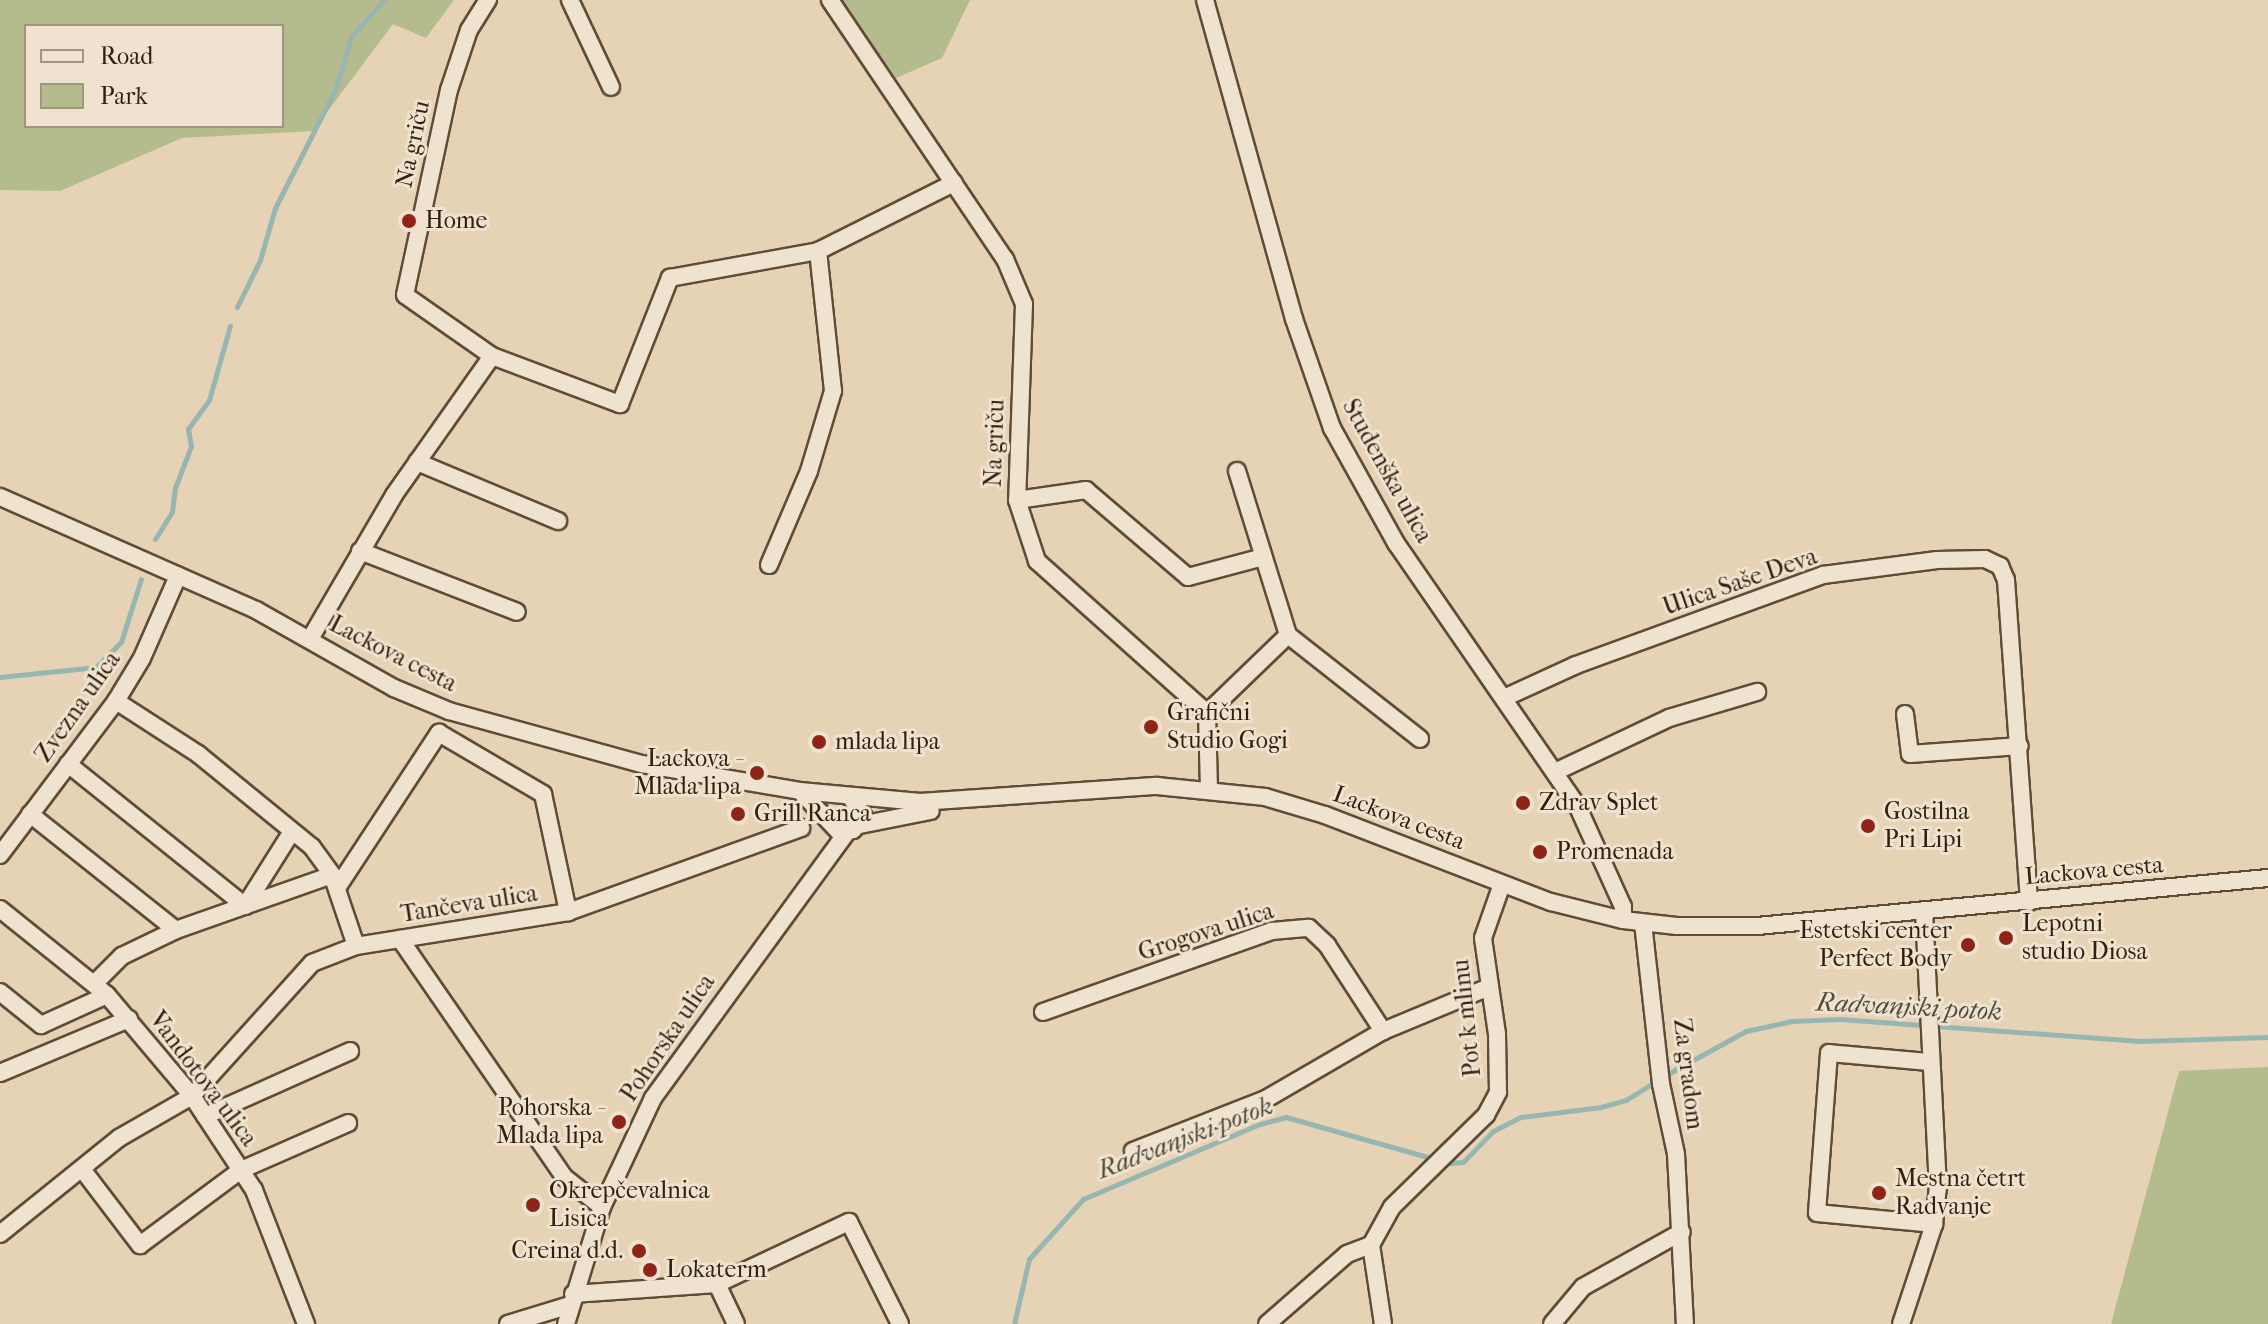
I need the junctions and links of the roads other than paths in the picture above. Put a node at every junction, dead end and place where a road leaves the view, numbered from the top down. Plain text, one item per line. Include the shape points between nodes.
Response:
1 (488, 0) edge
2 (570, 0) edge
3 (830, 0) edge
4 (1205, 0) edge
5 (611, 87) dead end
6 (954, 183) junction
7 (818, 251) junction
8 (492, 356) junction
9 (417, 462) junction
10 (1237, 471) dead end
11 (0, 497) edge
12 (1017, 500) junction
13 (558, 521) dead end
14 (360, 551) junction
15 (1263, 557) junction
16 (769, 565) dead end
17 (178, 576) junction
18 (517, 612) dead end
19 (1288, 635) junction
20 (310, 639) junction
21 (1757, 692) dead end
22 (1504, 698) junction
23 (116, 701) junction
24 (1207, 713) junction
25 (1905, 714) dead end
26 (1420, 739) dead end
27 (2020, 746) junction
28 (68, 764) junction
29 (1557, 771) junction
30 (1209, 789) junction
31 (800, 791) junction
32 (844, 798) junction
33 (996, 801) junction
34 (30, 814) junction
35 (826, 820) junction
36 (801, 828) dead end
37 (853, 829) junction
38 (291, 833) junction
39 (0, 855) edge
40 (825, 859) junction
41 (2266, 878) edge
42 (335, 881) junction
43 (1502, 884) junction
44 (2029, 902) junction
45 (245, 906) junction
46 (0, 909) edge
47 (1924, 911) junction
48 (568, 912) junction
49 (1623, 920) junction
50 (1643, 923) junction
51 (176, 930) junction
52 (400, 939) junction
53 (356, 946) junction
54 (1487, 988) junction
55 (100, 990) junction
56 (0, 992) edge
57 (1043, 1012) dead end
58 (129, 1019) junction
59 (1383, 1031) junction
60 (350, 1051) dead end
61 (1929, 1062) junction
62 (0, 1073) edge
63 (192, 1096) junction
64 (205, 1116) junction
65 (348, 1123) dead end
66 (1133, 1151) dead end
67 (82, 1169) junction
68 (241, 1170) junction
69 (602, 1207) junction
70 (1934, 1224) junction
71 (1682, 1232) junction
72 (0, 1234) edge
73 (1371, 1245) junction
74 (717, 1284) junction
75 (572, 1299) junction
76 (306, 1324) edge
77 (508, 1324) edge
78 (566, 1324) edge
79 (736, 1324) edge
80 (900, 1324) edge
81 (1267, 1324) edge
82 (1383, 1324) edge
83 (1552, 1324) edge
84 (1685, 1324) edge
85 (1901, 1324) edge

1 - 8 street, Na griču via 469,30 449,90 405,295
2 - 5 street
3 - 6 street, Na griču
4 - 22 street, Studenška ulica via 1294,319 1332,428 1396,543
6 - 7 street, Na griču
6 - 12 street, Na griču via 1005,259 1024,304
7 - 8 street, Na griču via 670,278 620,404
7 - 16 street via 833,391 809,471
8 - 9 street
9 - 13 street
9 - 14 street
10 - 15 street
11 - 17 street, Lackova cesta
12 - 15 street via 1086,490 1188,577
12 - 24 street, Na griču via 1037,561
14 - 18 street
14 - 20 street
15 - 19 street
17 - 20 street, Lackova cesta
17 - 23 street, Zvezna ulica via 142,658
19 - 24 street
19 - 26 street
20 - 31 street, Lackova cesta via 394,688 449,711 642,764
21 - 29 street via 1669,718
22 - 27 street, Ulica Saše Deva via 1576,665 1823,575 1985,559 2000,566 2006,580
22 - 29 street, Studenška ulica
23 - 28 street, Zvezna ulica
23 - 38 street via 198,754
24 - 30 street
25 - 27 street via 1910,754
27 - 44 street, Ulica Saše Deva
28 - 34 street, Zvezna ulica
28 - 45 street
29 - 49 street, Studenška ulica via 1623,907
30 - 33 street, Lackova cesta via 1157,786
30 - 43 street, Lackova cesta via 1265,797 1325,815
31 - 32 street, Lackova cesta
31 - 35 street
32 - 33 street, Lackova cesta
32 - 35 street
32 - 37 street via 863,809
33 - 37 street
34 - 39 street, Zvezna ulica
34 - 51 street
35 - 37 street
35 - 40 street
36 - 48 street, Tančeva ulica
37 - 40 street, Pohorska ulica
38 - 42 street via 312,847
38 - 45 street
40 - 69 street, Pohorska ulica via 682,1054 636,1131
41 - 44 street, Lackova cesta
42 - 45 street
42 - 48 street via 439,733 543,794
42 - 53 street
43 - 49 street, Lackova cesta
43 - 54 street, Pot k mlinu via 1483,938
44 - 47 street, Lackova cesta
45 - 51 street
46 - 55 street, Vandotova ulica
47 - 50 street, Lackova cesta via 1757,926
47 - 61 street
48 - 52 street, Tančeva ulica
49 - 50 street, Lackova cesta
50 - 71 street, Za gradom
51 - 55 street via 122,956
52 - 53 street, Tančeva ulica
52 - 69 street via 564,1177
53 - 63 street, Tančeva ulica via 312,963
54 - 59 street
54 - 73 street, Pot k mlinu via 1497,1034 1498,1092 1486,1115 1392,1207
55 - 56 street via 41,1025
55 - 58 street, Vandotova ulica
57 - 59 street, Grogova ulica via 1272,931 1309,928 1327,945
58 - 62 street
58 - 63 street, Vandotova ulica
59 - 66 street via 1266,1099
60 - 64 street
61 - 70 street via 1938,1188
61 - 70 street via 1829,1053 1817,1213
63 - 64 street, Vandotova ulica
63 - 67 street, Tančeva ulica via 119,1138
64 - 68 street, Vandotova ulica
65 - 68 street
67 - 68 street via 140,1245
67 - 72 street, Tančeva ulica
68 - 76 street, Vandotova ulica via 254,1190
69 - 75 street, Pohorska ulica
70 - 85 street
71 - 83 street via 1583,1287
71 - 84 street, Za gradom
73 - 81 street via 1347,1254
73 - 82 street
74 - 75 street
74 - 79 street
74 - 80 street via 849,1222
75 - 77 street
75 - 78 street, Pohorska ulica

